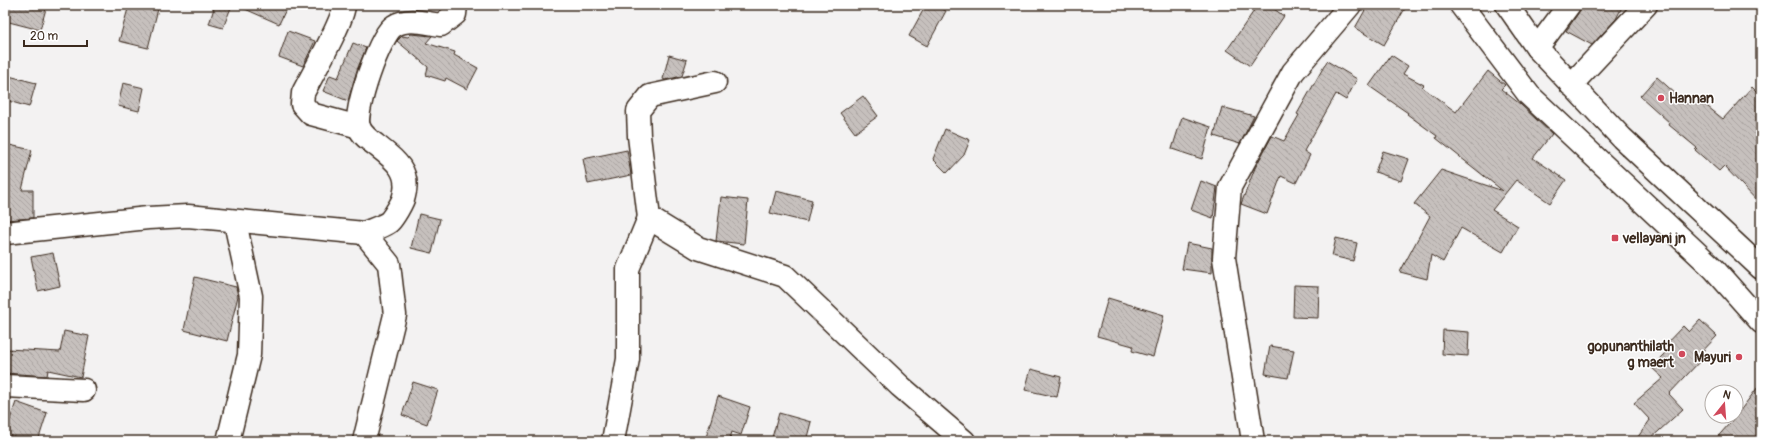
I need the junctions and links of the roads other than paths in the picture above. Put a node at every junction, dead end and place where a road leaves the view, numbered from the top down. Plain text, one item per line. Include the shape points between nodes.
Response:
1 (344, 5) edge
2 (456, 5) edge
3 (1350, 5) edge
4 (1461, 5) edge
5 (1507, 5) edge
6 (1569, 5) edge
7 (1646, 5) edge
8 (1537, 48) junction
9 (715, 82) dead end
10 (1571, 85) junction
11 (359, 127) junction
12 (649, 218) junction
13 (235, 222) junction
14 (5, 233) edge
15 (364, 233) junction
16 (1761, 268) edge
17 (1761, 322) edge
18 (5, 386) edge
19 (84, 390) dead end
20 (228, 441) edge
21 (364, 441) edge
22 (613, 441) edge
23 (964, 441) edge
24 (1253, 441) edge

1 - 11 street via 332,36 302,93 302,104 310,114
2 - 11 street via 455,14 441,25 404,21 392,26 379,47 360,102
3 - 24 street via 1293,72 1230,187 1224,258
4 - 17 street via 1529,94 1714,269
5 - 8 street
6 - 8 street
7 - 10 street
8 - 10 street
9 - 12 street via 650,96 638,111
10 - 16 street via 1622,138
11 - 15 street via 366,138 404,171 407,187 403,200 389,222
12 - 22 street via 628,269 628,359
12 - 23 street via 698,248 785,276 900,386
13 - 14 street via 188,216
13 - 15 street
13 - 20 street via 251,296 249,356
15 - 21 street via 389,264 395,315
18 - 19 street

